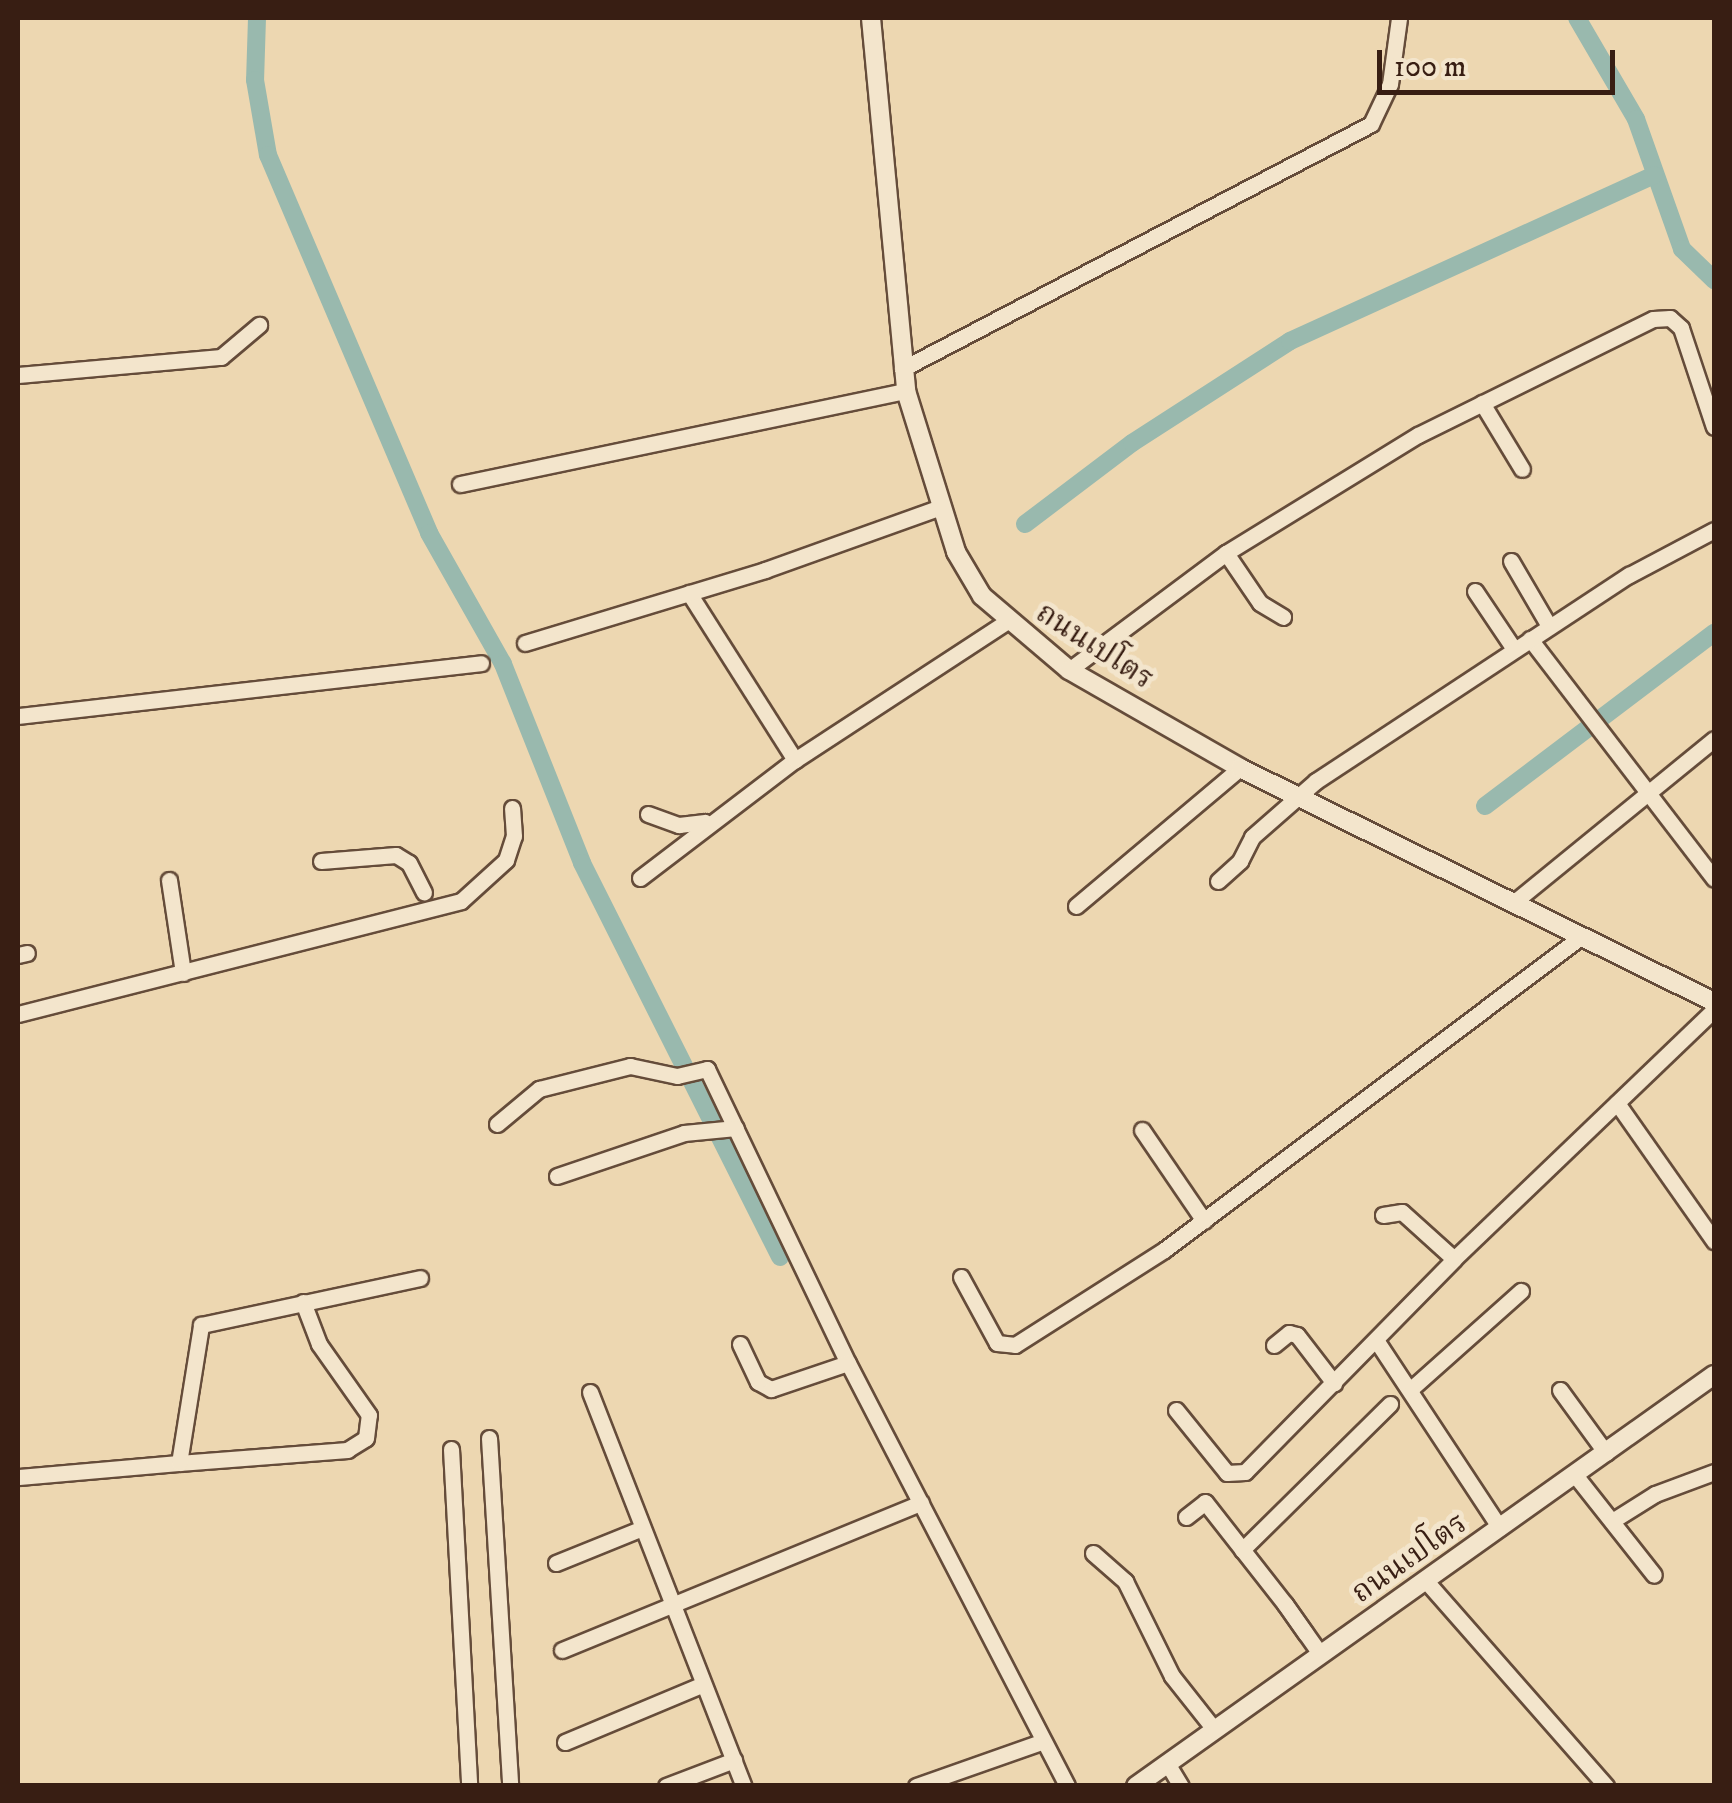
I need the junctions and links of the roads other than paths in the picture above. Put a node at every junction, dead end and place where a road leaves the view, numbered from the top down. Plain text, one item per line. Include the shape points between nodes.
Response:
1 (871, 18) edge
2 (1399, 18) edge
3 (259, 325) dead end
4 (902, 369) junction
5 (18, 375) edge
6 (906, 391) junction
7 (1482, 404) junction
8 (1712, 419) edge
9 (1522, 470) dead end
10 (460, 484) dead end
11 (941, 506) junction
12 (1714, 530) edge
13 (1226, 552) junction
14 (1511, 562) dead end
15 (1475, 592) dead end
16 (689, 593) junction
17 (1283, 617) dead end
18 (1006, 622) junction
19 (1549, 626) junction
20 (1530, 638) junction
21 (524, 643) dead end
22 (1514, 649) junction
23 (480, 663) dead end
24 (1069, 670) junction
25 (18, 716) edge
26 (1714, 738) edge
27 (795, 760) junction
28 (1240, 768) junction
29 (1644, 790) junction
30 (1299, 795) junction
31 (512, 808) dead end
32 (648, 814) dead end
33 (709, 821) junction
34 (321, 861) dead end
35 (640, 878) dead end
36 (1714, 879) edge
37 (169, 880) dead end
38 (1218, 881) dead end
39 (426, 902) junction
40 (1513, 903) junction
41 (1076, 906) dead end
42 (1582, 936) junction
43 (183, 973) junction
44 (1714, 1002) edge
45 (1714, 1010) edge
46 (18, 1014) edge
47 (1617, 1103) junction
48 (496, 1124) dead end
49 (732, 1128) junction
50 (1142, 1130) dead end
51 (557, 1176) dead end
52 (1382, 1215) dead end
53 (1204, 1222) junction
54 (1714, 1241) edge
55 (1454, 1259) junction
56 (960, 1277) dead end
57 (420, 1278) dead end
58 (1521, 1291) dead end
59 (304, 1302) junction
60 (1376, 1340) junction
61 (740, 1344) dead end
62 (1274, 1346) dead end
63 (848, 1363) junction
64 (1714, 1375) edge
65 (1334, 1383) junction
66 (1412, 1388) junction
67 (1560, 1390) dead end
68 (590, 1392) dead end
69 (1390, 1404) dead end
70 (1176, 1410) dead end
71 (489, 1438) dead end
72 (450, 1449) dead end
73 (1606, 1452) junction
74 (179, 1463) junction
75 (1714, 1472) edge
76 (1575, 1475) junction
77 (18, 1477) edge
78 (921, 1503) junction
79 (1186, 1517) dead end
80 (1612, 1521) junction
81 (1500, 1528) junction
82 (640, 1529) junction
83 (1242, 1550) junction
84 (1093, 1554) dead end
85 (556, 1563) dead end
86 (1654, 1574) dead end
87 (1426, 1580) junction
88 (672, 1606) junction
89 (562, 1650) dead end
90 (1321, 1655) junction
91 (702, 1685) junction
92 (1214, 1730) junction
93 (565, 1742) dead end
94 (1041, 1742) junction
95 (734, 1760) junction
96 (1166, 1763) junction
97 (469, 1786) edge
98 (510, 1786) edge
99 (666, 1786) edge
100 (744, 1786) edge
101 (916, 1786) edge
102 (1067, 1786) edge
103 (1136, 1786) edge
104 (1181, 1786) edge
105 (1606, 1786) edge

1 - 4 street, ถนนเปโตร
2 - 4 street via 1390,84 1371,124
3 - 5 street via 221,357
4 - 6 street, ถนนเปโตร
6 - 10 street
6 - 11 street, ถนนเปโตร
7 - 8 street via 1653,318 1670,318 1681,328
7 - 9 street
7 - 13 street
11 - 16 street
11 - 18 street, ถนนเปโตร via 966,575
12 - 19 street
13 - 17 street via 1260,603
13 - 24 street
14 - 19 street
15 - 22 street
16 - 21 street
16 - 27 street
18 - 24 street, ถนนเปโตร
18 - 27 street
19 - 20 street
20 - 22 street
20 - 29 street
22 - 30 street
23 - 25 street
24 - 28 street, ถนนเปโตร
26 - 29 street
27 - 33 street
28 - 30 street, ถนนเปโตร
28 - 41 street
29 - 36 street
29 - 40 street
30 - 38 street via 1252,837
30 - 40 street, ถนนเปโตร
31 - 39 street via 514,836 493,876 461,901
32 - 33 street via 680,826
33 - 35 street
34 - 39 street via 396,856 409,863
37 - 43 street
39 - 43 street
40 - 42 street, ถนนเปโตร
42 - 44 street, ถนนเปโตร
42 - 53 street
43 - 46 street
45 - 47 street
47 - 54 street
47 - 55 street
48 - 49 street via 539,1088 630,1066 677,1076 708,1068
49 - 51 street via 704,1128
49 - 63 street
50 - 53 street
52 - 55 street via 1402,1212
53 - 56 street via 1015,1344 997,1343
55 - 60 street
57 - 59 street
58 - 66 street
59 - 74 street via 200,1325
59 - 74 street via 319,1344 370,1416 366,1438 346,1450
60 - 65 street
60 - 66 street
61 - 63 street via 758,1382 771,1389
62 - 65 street via 1297,1335
63 - 78 street
64 - 73 street, ถนนเปโตร
65 - 70 street via 1238,1476 1227,1474
66 - 81 street
67 - 73 street
68 - 82 street
69 - 83 street
71 - 98 street
72 - 97 street
73 - 76 street, ถนนเปโตร
74 - 77 street
75 - 80 street via 1655,1494
76 - 80 street
76 - 81 street, ถนนเปโตร
78 - 88 street
78 - 94 street
79 - 83 street via 1206,1502
80 - 86 street
81 - 87 street, ถนนเปโตร
82 - 85 street
82 - 88 street
83 - 90 street
84 - 92 street via 1125,1581 1172,1676
87 - 90 street, ถนนเปโตร
87 - 105 street
88 - 89 street
88 - 91 street
90 - 92 street, ถนนเปโตร
91 - 93 street
91 - 95 street
92 - 96 street, ถนนเปโตร
94 - 101 street
94 - 102 street
95 - 99 street
95 - 100 street
96 - 103 street, ถนนเปโตร
96 - 104 street

